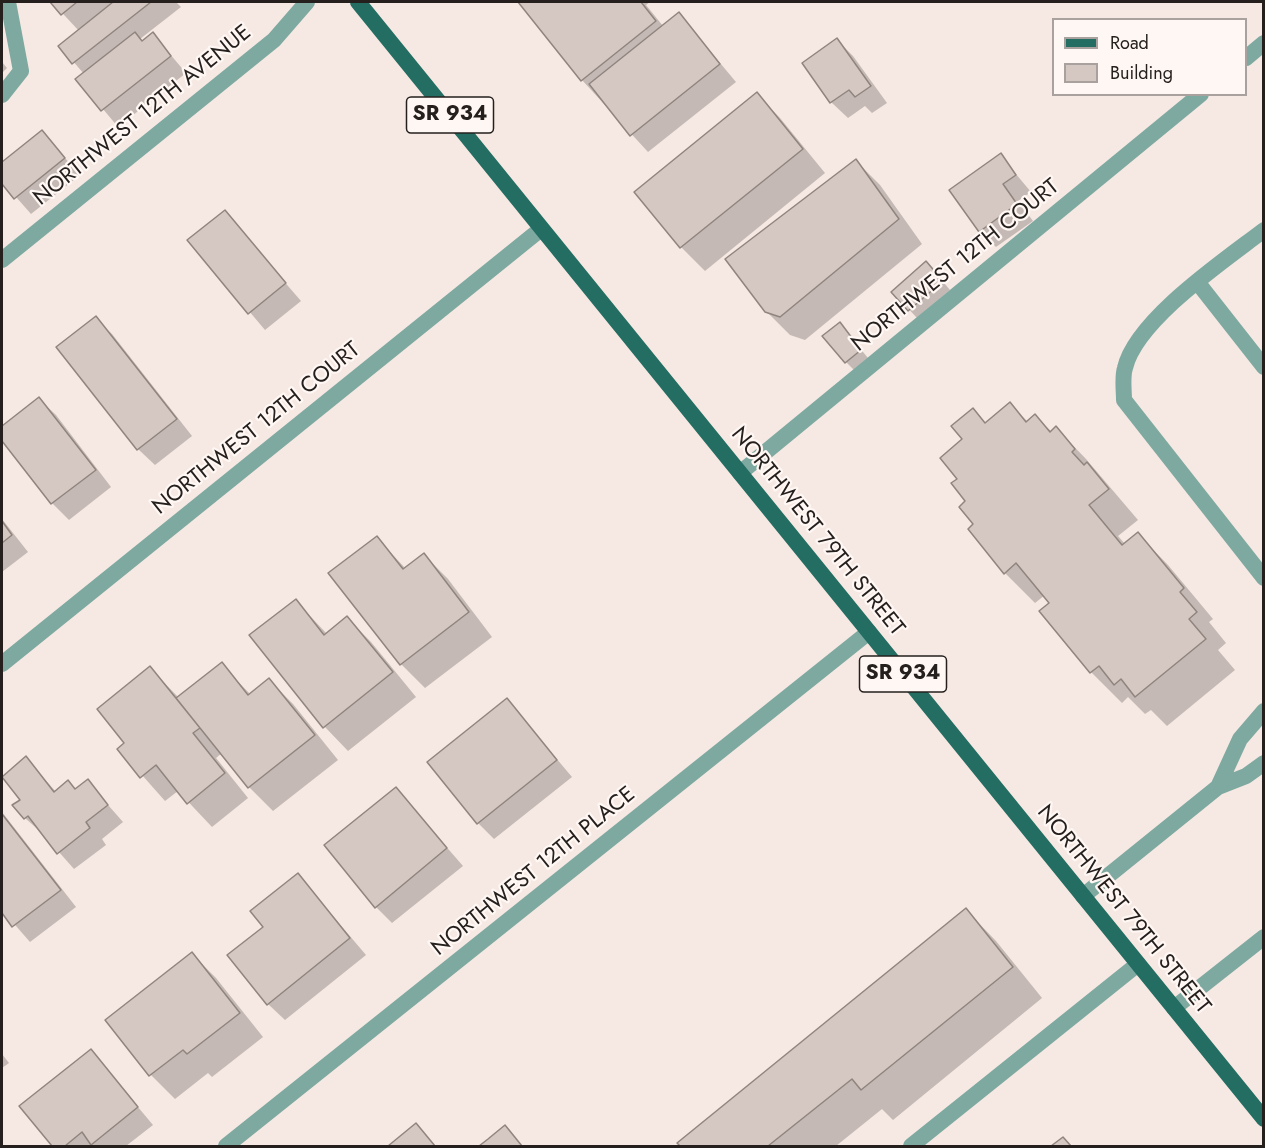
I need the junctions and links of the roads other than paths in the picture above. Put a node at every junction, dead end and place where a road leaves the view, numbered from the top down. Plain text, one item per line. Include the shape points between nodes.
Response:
1 (8, 2) edge
2 (307, 2) edge
3 (358, 2) edge
4 (1263, 43) edge
5 (1247, 56) edge
6 (2, 95) edge
7 (1199, 96) edge
8 (541, 229) junction
9 (1263, 230) edge
10 (2, 260) edge
11 (1198, 283) junction
12 (1263, 367) edge
13 (740, 473) junction
14 (1263, 578) edge
15 (869, 632) junction
16 (2, 664) edge
17 (1263, 711) edge
18 (1263, 763) edge
19 (1263, 773) edge
20 (1246, 776) junction
21 (1218, 787) junction
22 (1083, 896) junction
23 (1263, 937) edge
24 (1138, 964) junction
25 (1174, 1008) junction
26 (1263, 1117) edge
27 (226, 1146) edge
28 (912, 1146) edge

1 - 6 street via 21,71
2 - 10 street, NORTHWEST 12TH AVENUE via 274,39
3 - 8 main road, NORTHWEST 79TH STREET / SR 934
4 - 5 street
7 - 13 street, NORTHWEST 12TH COURT
8 - 13 main road, NORTHWEST 79TH STREET / SR 934
8 - 16 street, NORTHWEST 12TH COURT
9 - 11 street
11 - 12 street
11 - 14 street via 1165,309 1139,340 1125,368 1124,400
13 - 15 main road, NORTHWEST 79TH STREET / SR 934
15 - 22 main road, NORTHWEST 79TH STREET / SR 934
15 - 27 street, NORTHWEST 12TH PLACE
17 - 21 street via 1240,739
18 - 20 street
19 - 20 street
20 - 21 street
21 - 22 street
22 - 24 main road, NORTHWEST 79TH STREET / SR 934
23 - 25 street
24 - 25 main road, NORTHWEST 79TH STREET / SR 934
24 - 28 street
25 - 26 main road, NORTHWEST 79TH STREET / SR 934

